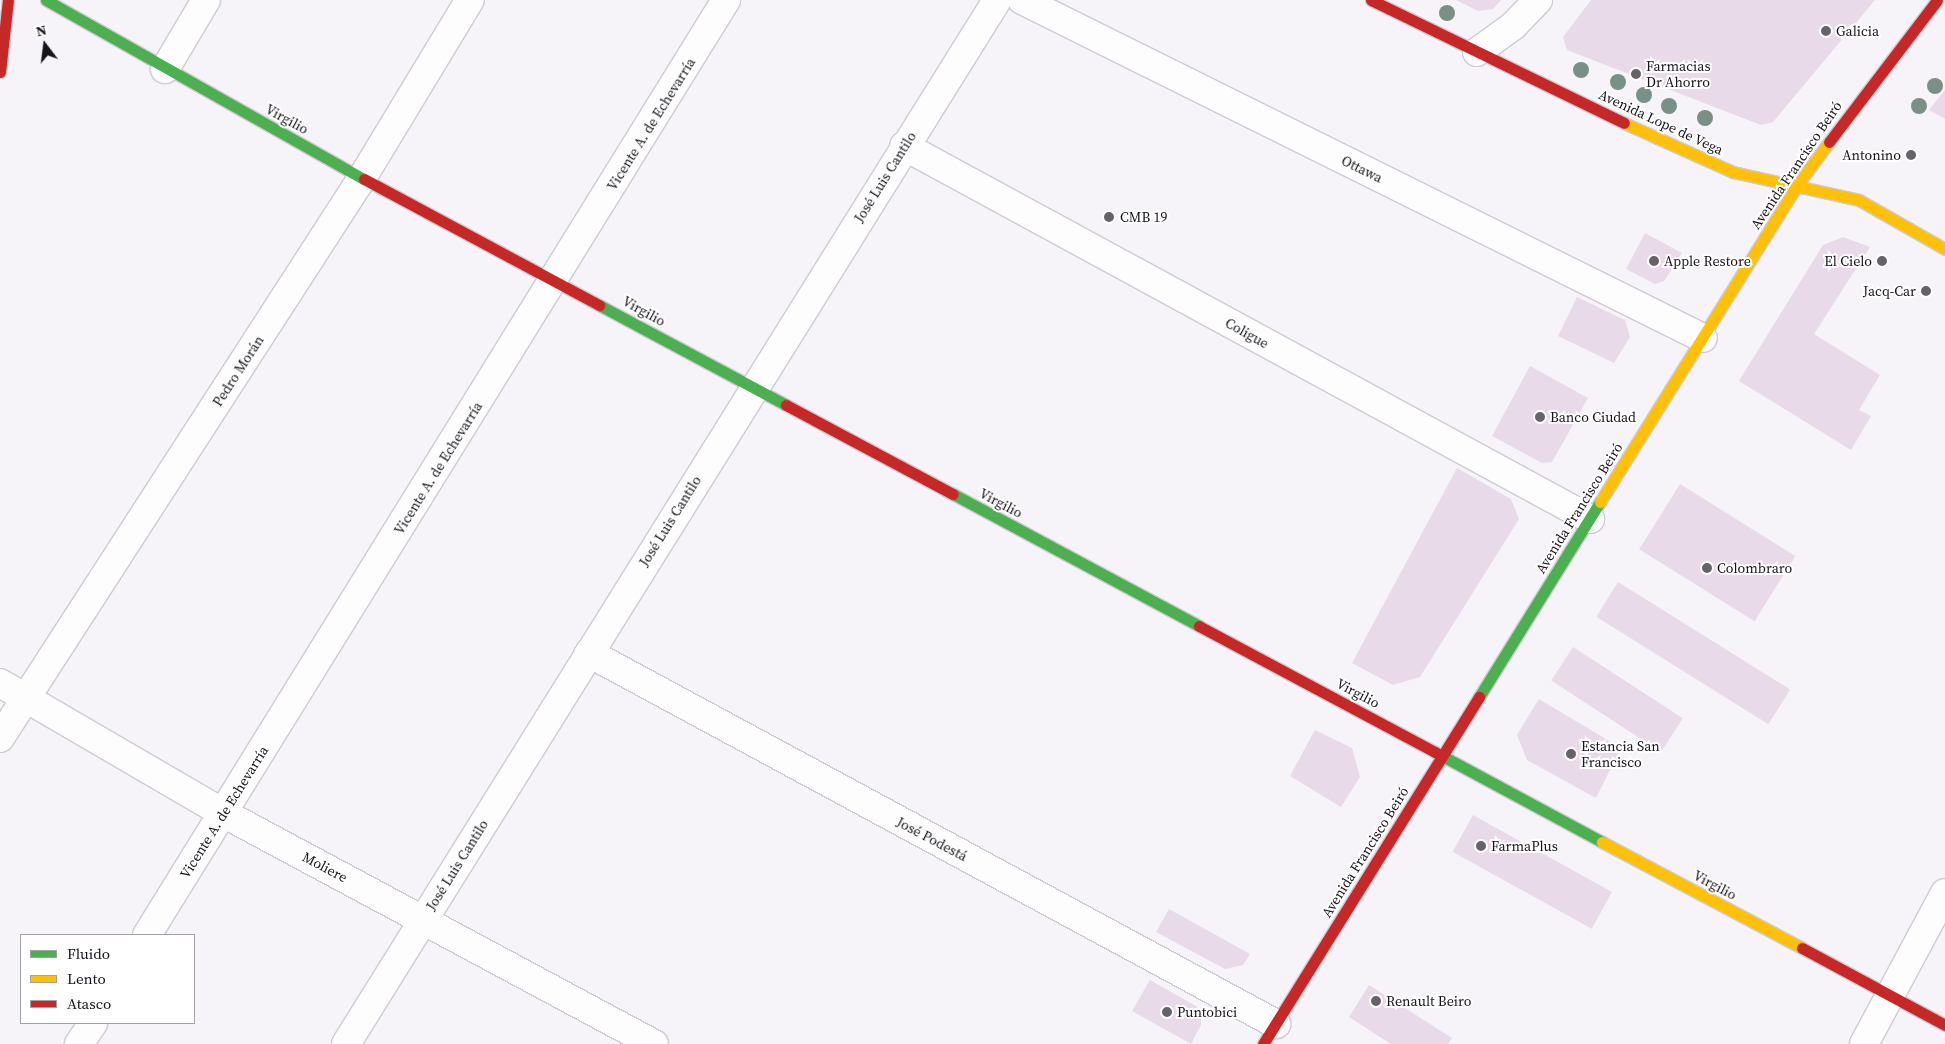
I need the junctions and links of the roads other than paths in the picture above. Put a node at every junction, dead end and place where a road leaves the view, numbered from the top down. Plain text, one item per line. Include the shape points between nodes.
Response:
1 (8, 0) edge
2 (46, 0) edge
3 (206, 0) edge
4 (470, 0) edge
5 (726, 0) edge
6 (997, 0) edge
7 (1022, 0) edge
8 (1371, 0) edge
9 (1538, 0) edge
10 (1938, 0) edge
11 (1477, 52) junction
12 (165, 68) junction
13 (0, 72) edge
14 (904, 146) junction
15 (362, 178) junction
16 (1798, 184) junction
17 (1945, 249) edge
18 (555, 280) junction
19 (1703, 338) junction
20 (753, 388) junction
21 (1590, 519) junction
22 (589, 653) junction
23 (0, 684) edge
24 (25, 698) junction
25 (0, 738) edge
26 (1443, 756) junction
27 (223, 812) junction
28 (1945, 894) edge
29 (423, 920) junction
30 (148, 934) edge
31 (1890, 995) junction
32 (92, 1024) edge
33 (1945, 1025) edge
34 (1270, 1034) edge
35 (80, 1044) edge
36 (346, 1044) edge
37 (654, 1044) edge
38 (1864, 1044) edge

1 - 13 street
2 - 12 street, Virgilio
3 - 12 street
4 - 15 street, Pedro Morán
5 - 18 street, Vicente A. de Echevarría
6 - 14 street, José Luis Cantilo
7 - 19 street, Ottawa
8 - 11 street, Avenida Lope de Vega
9 - 11 street via 1513,26
10 - 16 street, Avenida Francisco Beiró
11 - 16 street, Avenida Lope de Vega via 1733,172
12 - 15 street, Virgilio
14 - 20 street, José Luis Cantilo
14 - 21 street, Coligue
15 - 18 street, Virgilio
15 - 24 street, Pedro Morán
16 - 17 street, Avenida Lope de Vega via 1859,200
16 - 19 street, Avenida Francisco Beiró
18 - 20 street, Virgilio
18 - 27 street, Vicente A. de Echevarría
19 - 21 street, Avenida Francisco Beiró
20 - 22 street, José Luis Cantilo
20 - 26 street, Virgilio
21 - 26 street, Avenida Francisco Beiró
22 - 29 street, José Luis Cantilo
22 - 34 street, José Podestá
23 - 24 street, Moliere
24 - 25 street, Pedro Morán
24 - 27 street, Moliere
26 - 31 street, Virgilio
26 - 34 street, Avenida Francisco Beiró
27 - 29 street, Moliere
27 - 30 street, Vicente A. de Echevarría
28 - 31 street
29 - 36 street, José Luis Cantilo
29 - 37 street, Moliere
31 - 33 street, Virgilio
31 - 38 street
32 - 35 street

